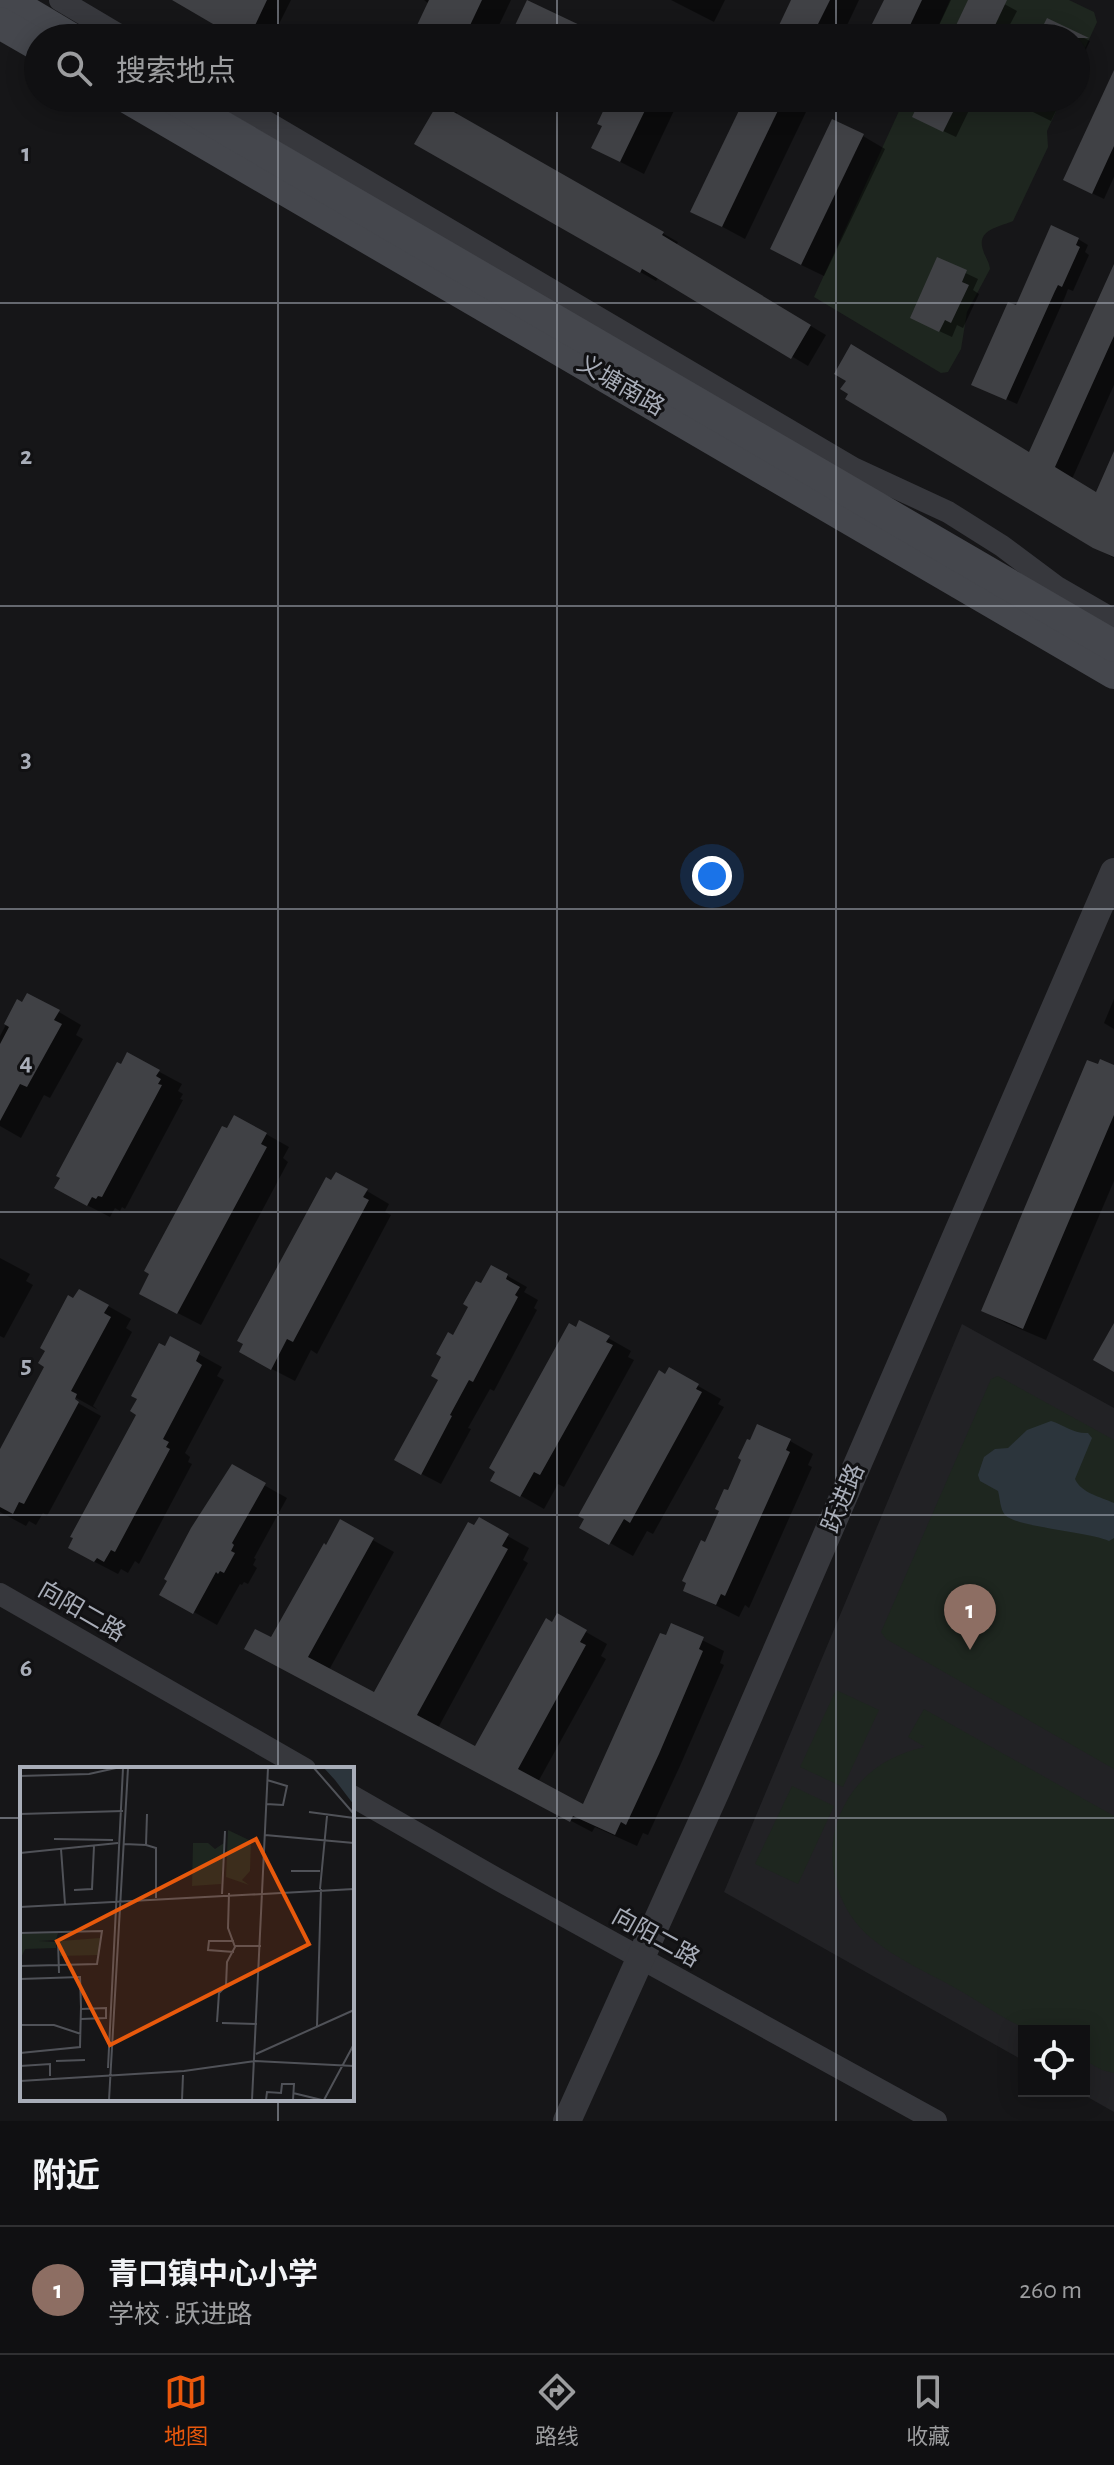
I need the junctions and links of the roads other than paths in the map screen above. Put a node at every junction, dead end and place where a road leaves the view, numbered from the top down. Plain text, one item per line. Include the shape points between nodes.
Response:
1 (6, 0) edge
2 (60, 0) edge
3 (0, 23) edge
4 (46, 24) edge
5 (100, 24) edge
6 (24, 37) edge
7 (152, 112) edge
8 (197, 112) edge
9 (250, 112) edge
10 (1114, 620) edge
11 (1114, 646) edge
12 (1114, 673) edge
13 (1114, 872) edge
14 (0, 1594) edge
15 (302, 1767) edge
16 (354, 1797) edge
17 (640, 1958) junction
18 (567, 2121) edge
19 (936, 2121) edge

1 - 4 main road
2 - 5 street
3 - 6 main road
7 - 12 main road, 义塘南路
8 - 11 main road, 义塘南路
9 - 10 street via 853,468 948,512
13 - 17 street, 跃进路
14 - 15 street, 向阳二路
16 - 17 street, 向阳二路
17 - 18 street, 跃进路
17 - 19 street, 向阳二路

